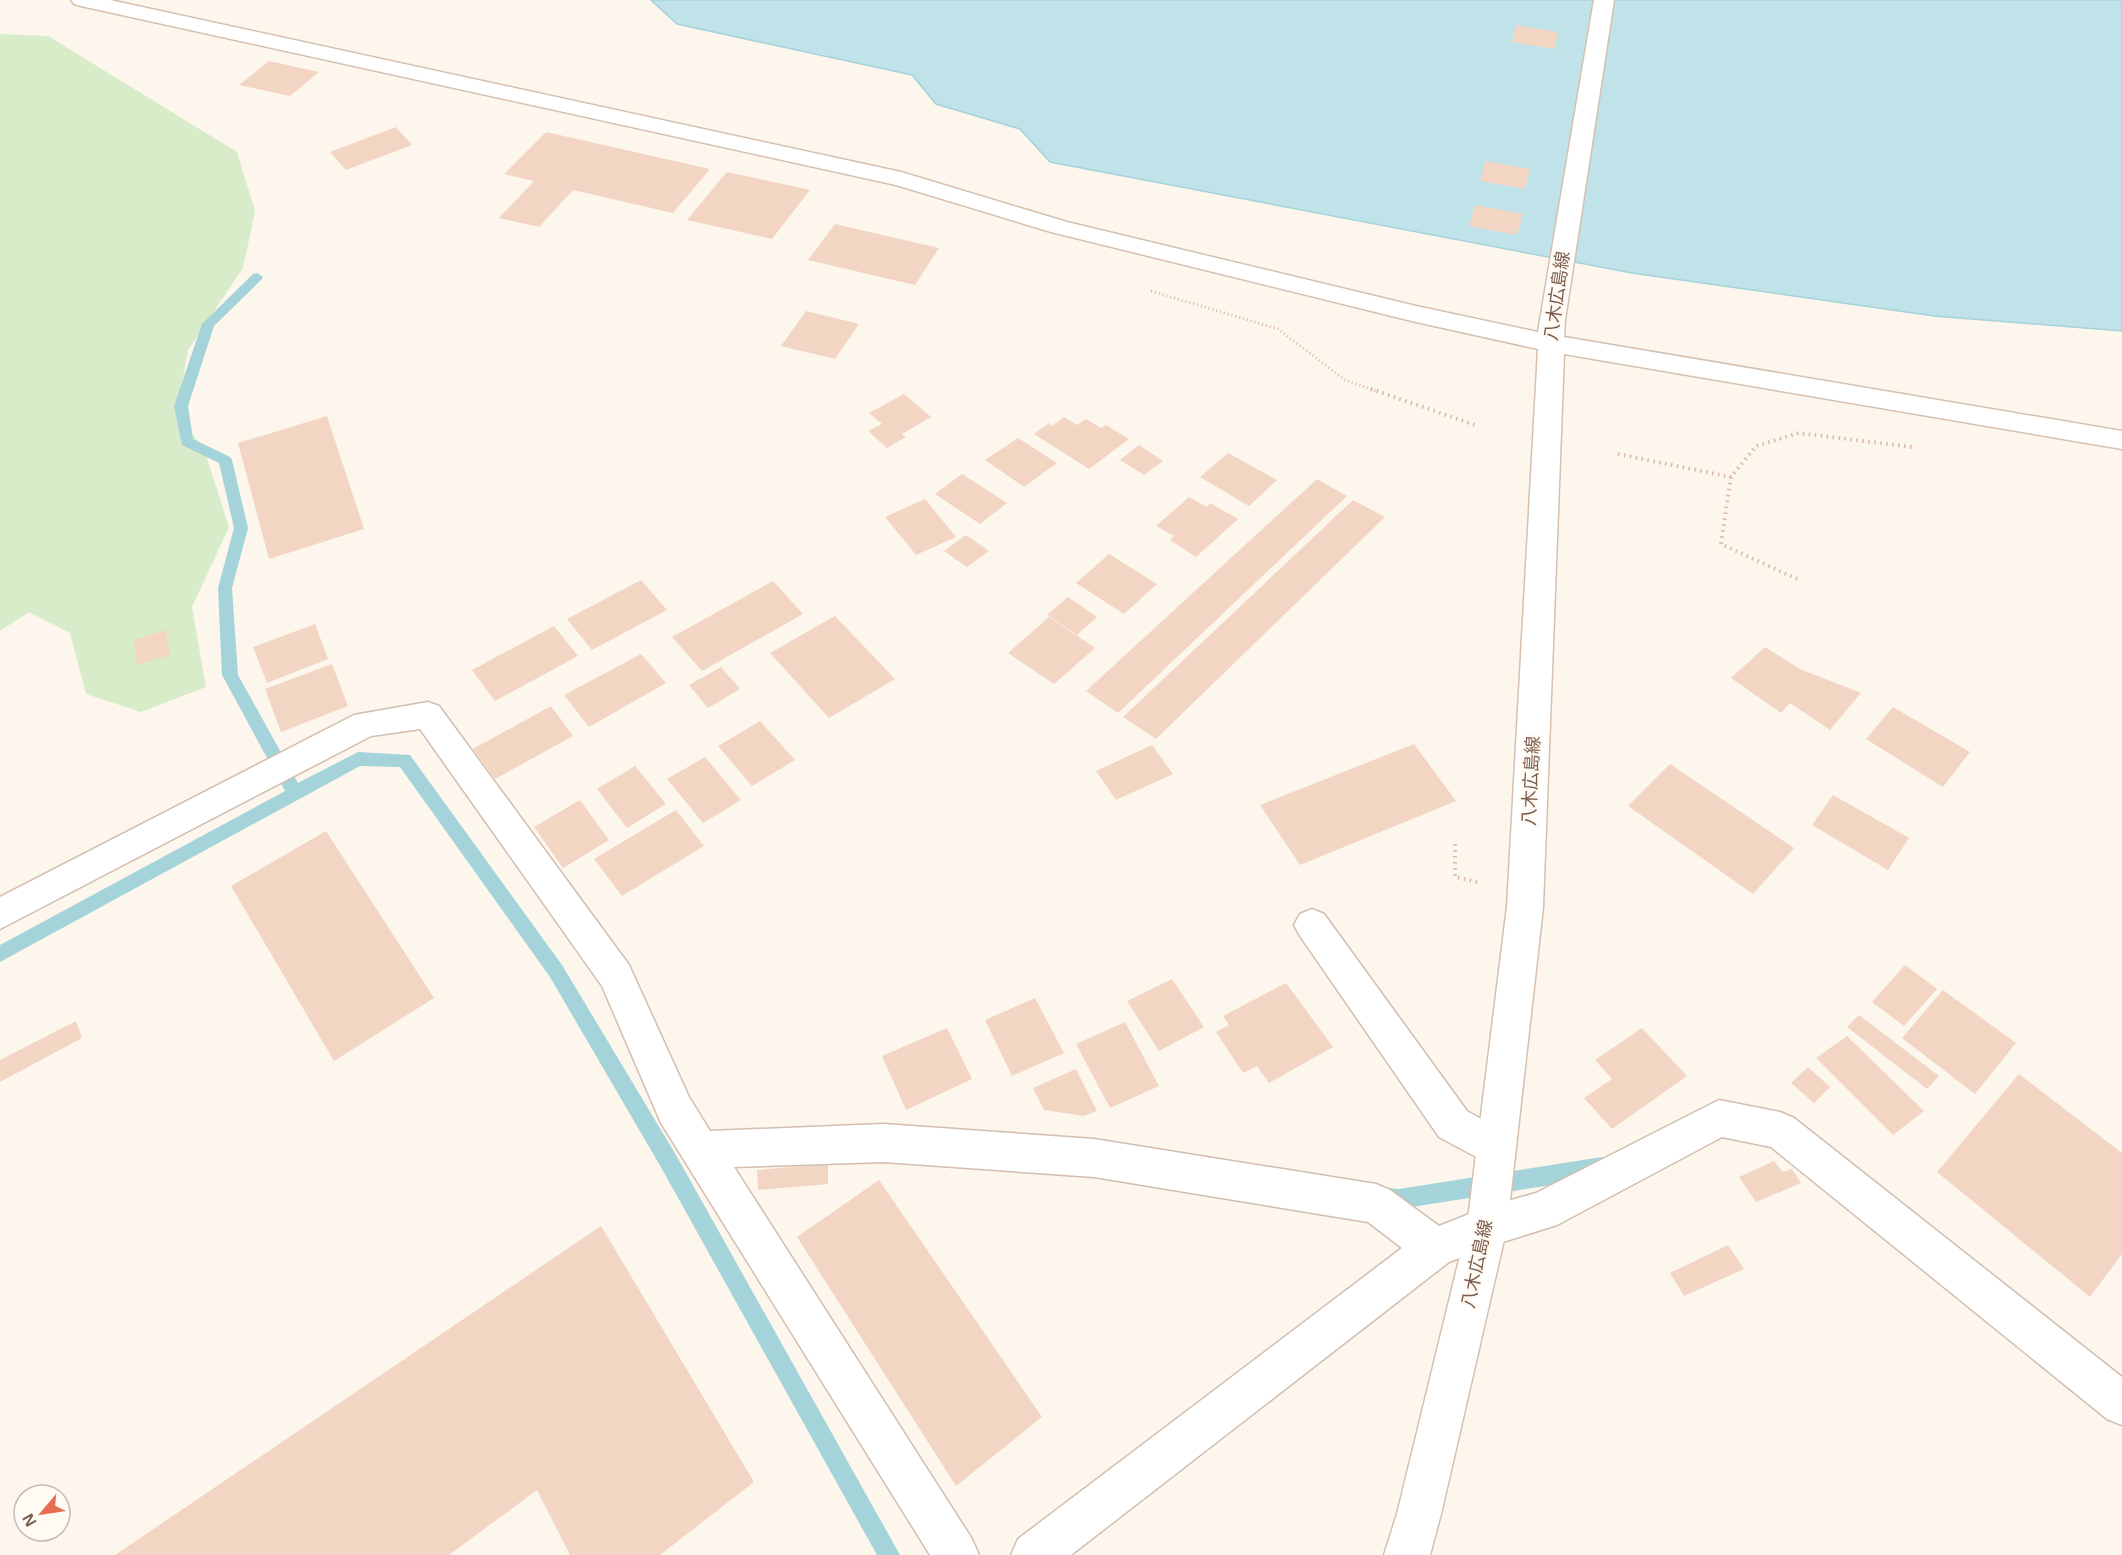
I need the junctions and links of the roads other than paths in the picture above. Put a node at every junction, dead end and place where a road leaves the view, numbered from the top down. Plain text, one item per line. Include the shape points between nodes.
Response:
1 (81, 0) edge
2 (1604, 0) edge
3 (1550, 344) junction
4 (2122, 440) edge
5 (0, 914) edge
6 (1312, 925) dead end
7 (1497, 1149) junction
8 (700, 1150) junction
9 (1487, 1227) junction
10 (1435, 1248) junction
11 (2122, 1404) edge
12 (956, 1555) edge
13 (1034, 1555) edge
14 (1407, 1555) edge

1 - 3 street via 901,179 1060,227
2 - 3 street, 八木広島線
3 - 4 street
3 - 7 street, 八木広島線 via 1525,906
5 - 8 street via 365,724 428,715 616,976 675,1110
6 - 7 street via 1453,1124
7 - 9 street, 八木広島線
8 - 10 street via 884,1143 1094,1158 1376,1204
8 - 12 street
9 - 10 street
9 - 11 street via 1543,1211 1719,1118 1780,1131
9 - 14 street, 八木広島線
10 - 13 street

